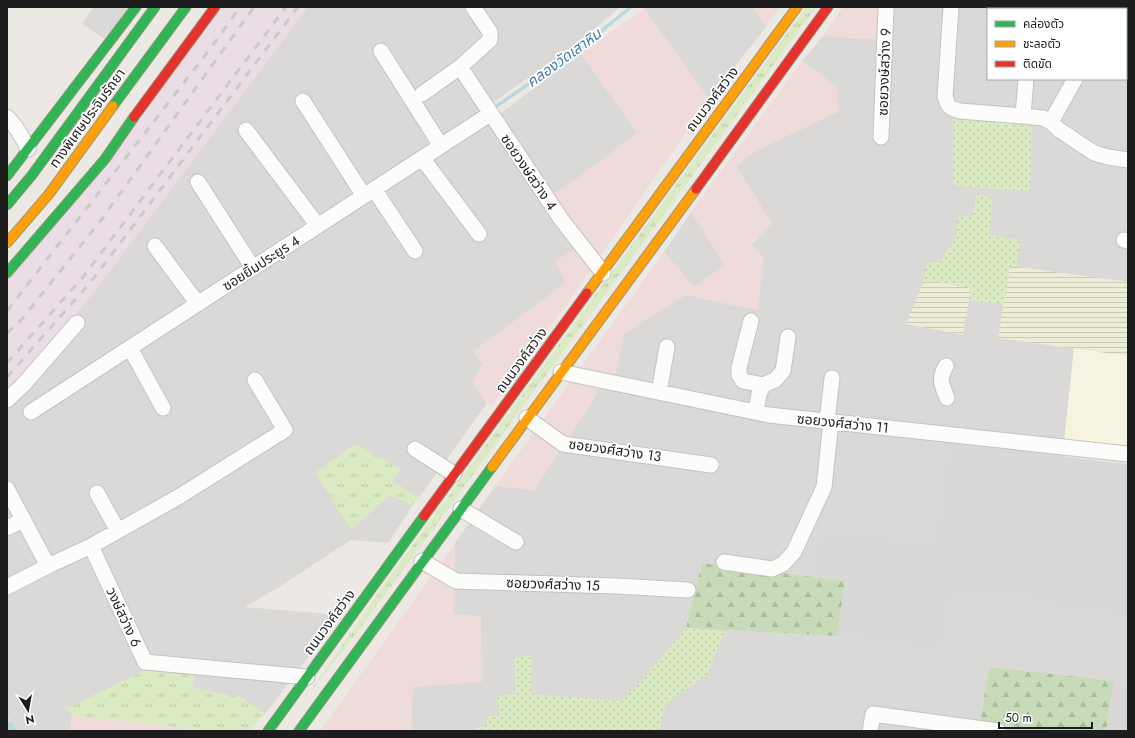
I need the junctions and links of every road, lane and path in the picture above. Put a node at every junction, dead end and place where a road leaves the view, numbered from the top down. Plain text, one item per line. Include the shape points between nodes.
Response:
1 (136, 7) edge
2 (155, 7) edge
3 (186, 7) edge
4 (215, 7) edge
5 (473, 7) edge
6 (797, 7) edge
7 (828, 7) edge
8 (886, 7) edge
9 (951, 7) edge
10 (165, 20) dead end
11 (381, 51) dead end
12 (460, 67) junction
13 (1026, 80) edge
14 (1074, 80) edge
15 (422, 94) dead end
16 (303, 101) dead end
17 (490, 114) junction
18 (1023, 116) junction
19 (7, 117) edge
20 (1050, 122) junction
21 (246, 130) dead end
22 (881, 137) dead end
23 (441, 146) junction
24 (28, 149) junction
25 (422, 158) junction
26 (1128, 160) edge
27 (7, 176) edge
28 (198, 182) dead end
29 (369, 192) junction
30 (7, 205) edge
31 (318, 226) junction
32 (479, 234) dead end
33 (7, 241) edge
34 (155, 246) dead end
35 (415, 251) dead end
36 (253, 268) junction
37 (7, 273) edge
38 (602, 273) junction
39 (198, 304) junction
40 (751, 321) dead end
41 (77, 323) dead end
42 (788, 337) dead end
43 (667, 347) dead end
44 (130, 348) junction
45 (946, 366) dead end
46 (561, 372) junction
47 (832, 378) dead end
48 (255, 380) dead end
49 (763, 385) junction
50 (659, 392) junction
51 (947, 398) dead end
52 (7, 400) edge
53 (163, 408) dead end
54 (31, 412) dead end
55 (756, 412) junction
56 (527, 418) junction
57 (829, 421) junction
58 (415, 449) dead end
59 (1128, 454) edge
60 (711, 465) dead end
61 (454, 474) junction
62 (7, 489) edge
63 (98, 492) dead end
64 (461, 509) junction
65 (23, 520) junction
66 (7, 528) edge
67 (118, 530) junction
68 (516, 542) dead end
69 (91, 546) junction
70 (422, 561) junction
71 (724, 562) dead end
72 (48, 566) junction
73 (7, 587) edge
74 (688, 590) dead end
75 (307, 677) junction
76 (268, 731) edge
77 (299, 731) edge
78 (870, 731) edge
79 (998, 731) edge

1 - 24 main road
2 - 30 main road, ทางพิเศษประจิมรัถยา via 32,175
3 - 33 main road, ทางพิเศษประจิมรัถยา via 49,194
4 - 37 main road via 105,159
5 - 12 street via 490,32 490,40
6 - 38 main road, ถนนวงศ์สว่าง
7 - 46 main road
8 - 22 street, ซอยวงษ์สว่าง 9
9 - 18 street via 945,96 948,105 960,111
10 - 33 main road
11 - 23 street
12 - 15 street
12 - 17 street, ซอยวงษ์สว่าง 4
13 - 18 street
14 - 20 street
16 - 29 street
17 - 23 street, ซอยยิ้มประยูร 4
17 - 38 street, ซอยวงษ์สว่าง 4 via 561,219
18 - 20 street via 1043,118
19 - 24 street via 21,133
20 - 26 street via 1094,153
21 - 31 street
23 - 25 street, ซอยยิ้มประยูร 4
24 - 27 main road
25 - 29 street, ซอยยิ้มประยูร 4
25 - 32 street
28 - 36 street
29 - 31 street, ซอยยิ้มประยูร 4
29 - 35 street
31 - 36 street, ซอยยิ้มประยูร 4
34 - 39 street
36 - 39 street, ซอยยิ้มประยูร 4
38 - 61 main road, ถนนวงศ์สว่าง
39 - 44 street, ซอยยิ้มประยูร 4
40 - 49 street via 739,375 743,381
41 - 52 street
42 - 49 street via 783,371 775,380
43 - 50 street
44 - 53 street
44 - 54 street, ซอยยิ้มประยูร 4
45 - 51 street via 941,374 941,383
46 - 50 street, ซอยวงศ์สว่าง 11
46 - 56 main road
47 - 57 street
48 - 67 street via 285,430 180,496
49 - 55 street
50 - 55 street, ซอยวงศ์สว่าง 11
55 - 57 street, ซอยวงศ์สว่าง 11
56 - 60 street, ซอยวงศ์สว่าง 13 via 563,444
56 - 64 main road
57 - 59 street, ซอยวงศ์สว่าง 11
57 - 71 street via 824,487 794,552 784,564 772,569
58 - 61 street
61 - 75 main road, ถนนวงศ์สว่าง
62 - 65 street
63 - 67 street
64 - 68 street
64 - 70 main road
65 - 66 street
65 - 72 street
67 - 69 street
69 - 72 street
69 - 75 street, วงษ์สว่าง 6 via 145,662
70 - 74 street, ซอยวงศ์สว่าง 15 via 456,580
70 - 77 main road
72 - 73 street
75 - 76 main road, ถนนวงศ์สว่าง
78 - 79 street via 873,714

